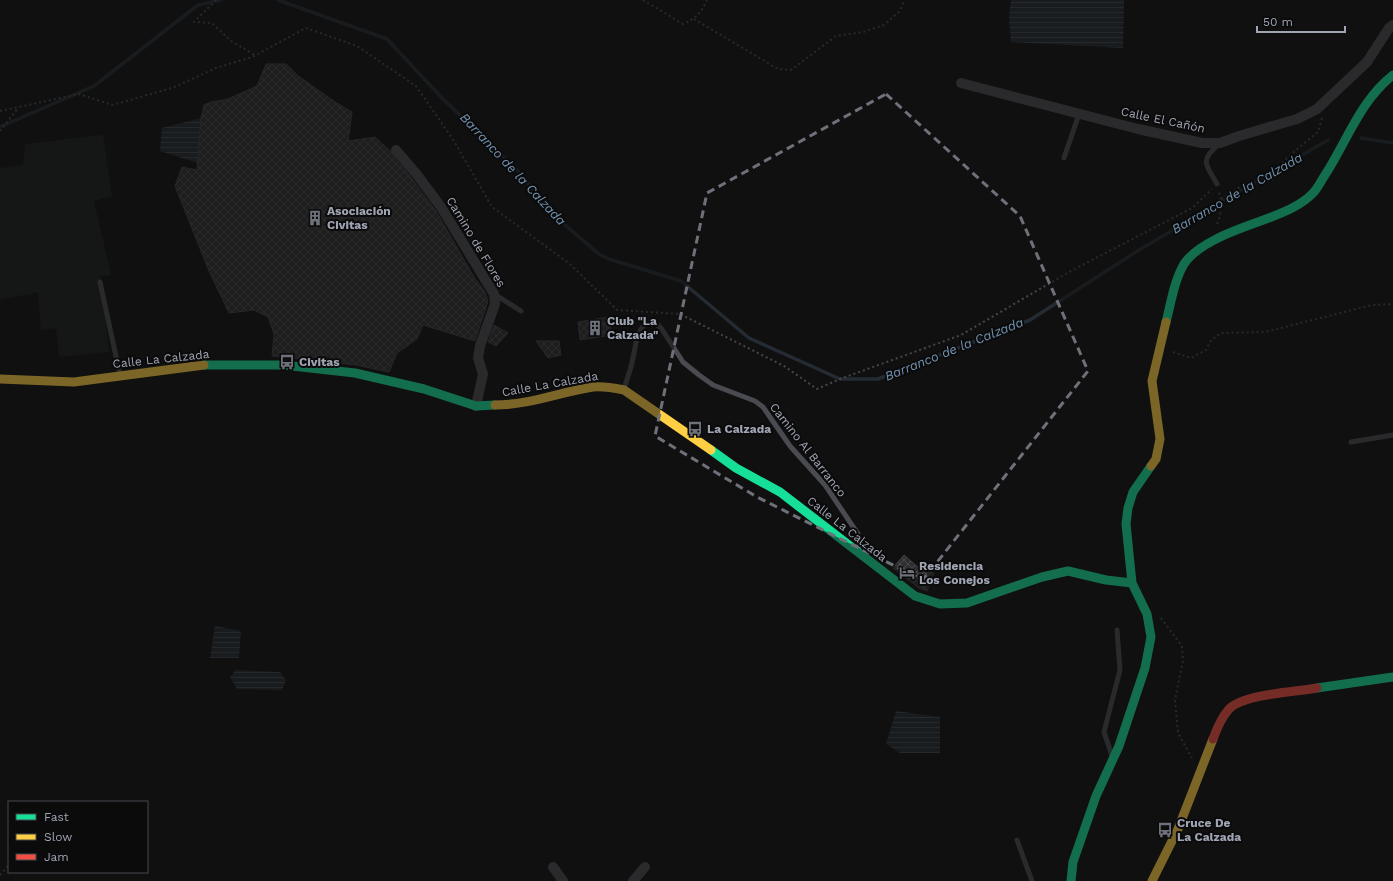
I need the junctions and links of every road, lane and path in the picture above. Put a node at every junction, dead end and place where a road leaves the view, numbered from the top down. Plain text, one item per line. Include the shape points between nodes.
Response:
1 (216, 0) edge
2 (643, 0) edge
3 (707, 0) edge
4 (904, 0) edge
5 (694, 19) junction
6 (1393, 25) edge
7 (255, 55) junction
8 (1393, 74) edge
9 (961, 83) dead end
10 (1321, 105) junction
11 (18, 107) junction
12 (0, 111) edge
13 (1079, 114) junction
14 (0, 131) edge
15 (1220, 143) junction
16 (396, 150) dead end
17 (1064, 158) dead end
18 (1217, 184) junction
19 (1221, 199) junction
20 (1217, 225) dead end
21 (100, 282) dead end
22 (494, 294) junction
23 (1393, 304) edge
24 (521, 311) dead end
25 (1160, 348) junction
26 (120, 376) junction
27 (0, 379) edge
28 (624, 390) junction
29 (476, 406) junction
30 (1393, 435) edge
31 (1351, 442) dead end
32 (859, 553) junction
33 (1132, 583) junction
34 (1147, 614) junction
35 (1117, 630) dead end
36 (1393, 677) edge
37 (1113, 759) junction
38 (1197, 780) junction
39 (1017, 840) dead end
40 (8, 866) edge
41 (646, 866) dead end
42 (553, 867) dead end
43 (0, 875) edge
44 (563, 881) edge
45 (633, 881) edge
46 (1032, 881) edge
47 (1071, 881) edge
48 (1152, 881) edge

1 - 7 path via 194,22 212,23 231,41
2 - 5 path via 683,24
3 - 5 path
4 - 5 path via 900,11 884,24 863,32 836,36 791,70 778,69
6 - 10 street, Calle El Cañón via 1367,62
7 - 11 path via 216,68 172,88 112,105 79,94
7 - 18 path via 306,28 357,46 416,86 454,141 492,207 570,264 617,310 680,314 784,366 817,389 961,335 1069,272 1192,208
8 - 25 main road via 1364,106 1313,193 1290,210 1226,234 1201,248 1185,263 1177,279
9 - 13 street, Calle El Cañón
10 - 15 street, Calle El Cañón via 1297,119
10 - 19 path via 1322,120 1318,132 1281,164 1272,180 1240,187
11 - 12 path
11 - 14 path
13 - 15 street, Calle El Cañón via 1202,143
13 - 17 lane
15 - 18 lane via 1208,153 1206,160
16 - 22 street, Camino de Flores via 441,207
18 - 19 path
19 - 20 path via 1221,214
21 - 26 lane
22 - 24 lane
22 - 29 street, Camino de Flores via 495,304 478,358 483,374
23 - 25 path via 1372,306 1265,332 1221,333 1212,340 1206,350 1191,358
25 - 33 main road via 1152,381 1160,439 1156,459 1133,492 1126,524
26 - 27 main road, Calle La Calzada via 74,382
26 - 29 main road, Calle La Calzada via 196,365 283,365 355,373 424,389
28 - 29 main road, Calle La Calzada via 594,387 512,405
28 - 32 main road, Calle La Calzada via 736,468 780,492
28 - 32 lane, Camino Al Barranco via 638,335 644,324 655,322 683,362 699,375 713,385 755,401 763,407 790,446 825,485 858,534
30 - 31 lane
32 - 33 main road, Calle La Calzada via 915,596 940,604 968,603 1042,577 1068,572
33 - 34 main road
34 - 37 main road via 1151,637 1145,668
34 - 38 path via 1160,617 1182,646 1183,662 1175,700 1178,733 1192,757
35 - 37 lane via 1120,670 1104,732
36 - 38 main road via 1237,702 1219,723
37 - 47 main road via 1096,796 1073,862
38 - 48 main road via 1178,829
39 - 46 lane
40 - 43 path
41 - 45 street
42 - 44 street

